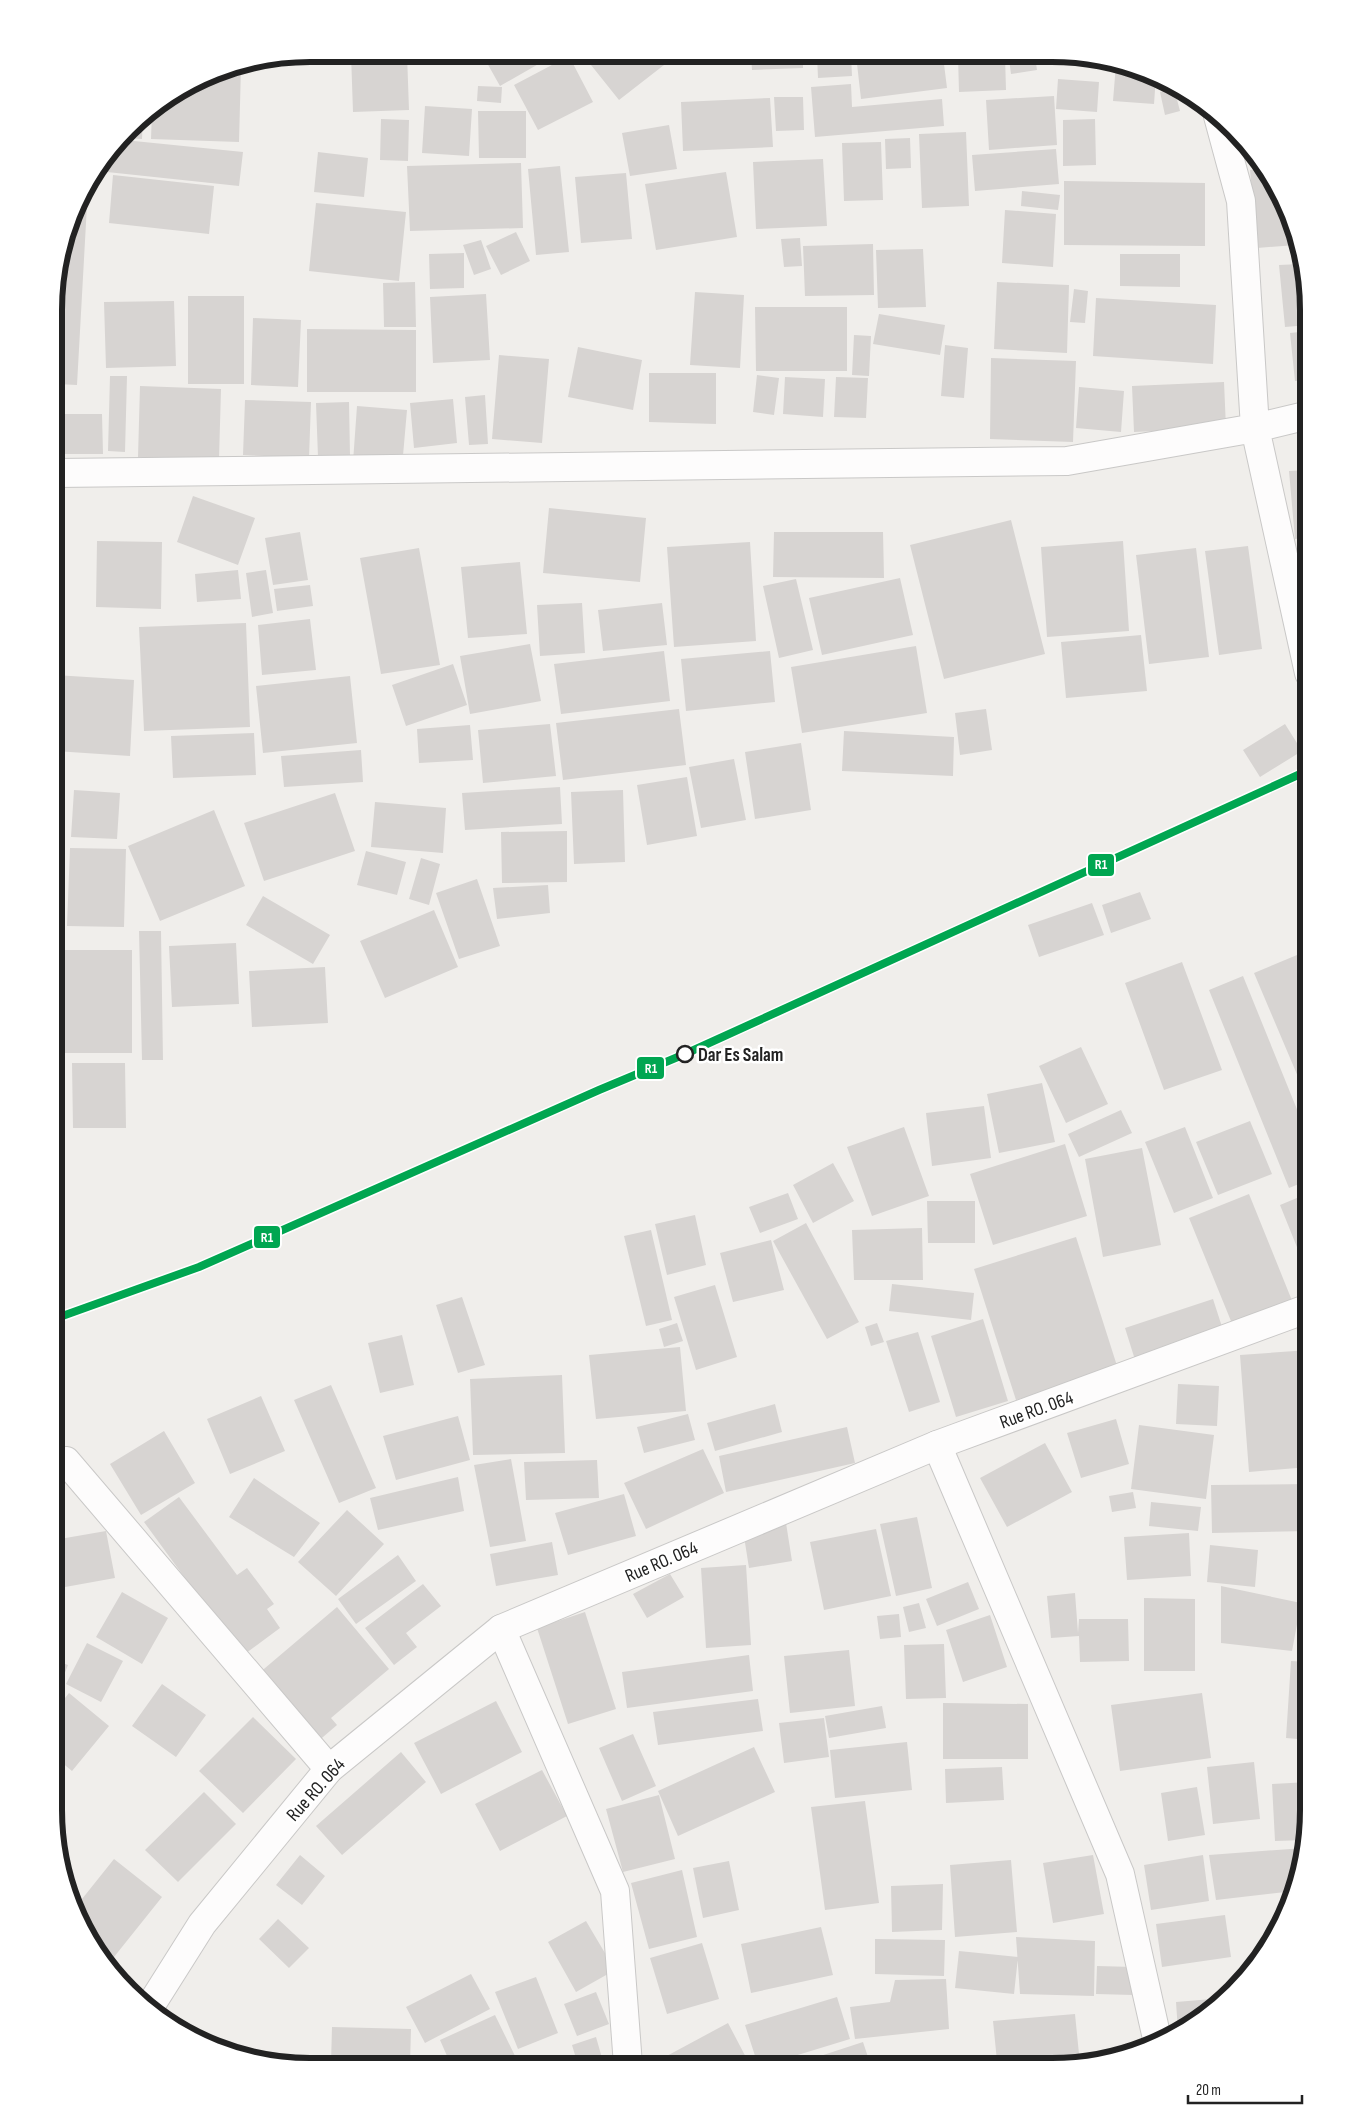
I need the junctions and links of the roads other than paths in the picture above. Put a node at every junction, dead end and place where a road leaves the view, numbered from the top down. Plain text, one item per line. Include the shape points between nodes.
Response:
1 (1222, 129) edge
2 (1300, 418) edge
3 (1254, 428) junction
4 (62, 473) edge
5 (1300, 633) edge
6 (1300, 1311) edge
7 (937, 1445) junction
8 (66, 1461) dead end
9 (501, 1629) junction
10 (329, 1768) junction
11 (153, 2001) edge
12 (1156, 2035) edge
13 (627, 2058) edge

1 - 3 street via 1241,201
2 - 3 street
3 - 4 street via 1067,461
3 - 5 street
6 - 7 street, Rue RO. 064
7 - 9 street, Rue RO. 064
7 - 12 street via 1120,1874
8 - 10 street
9 - 10 street, Rue RO. 064
9 - 13 street via 615,1892
10 - 11 street, Rue RO. 064 via 202,1924

